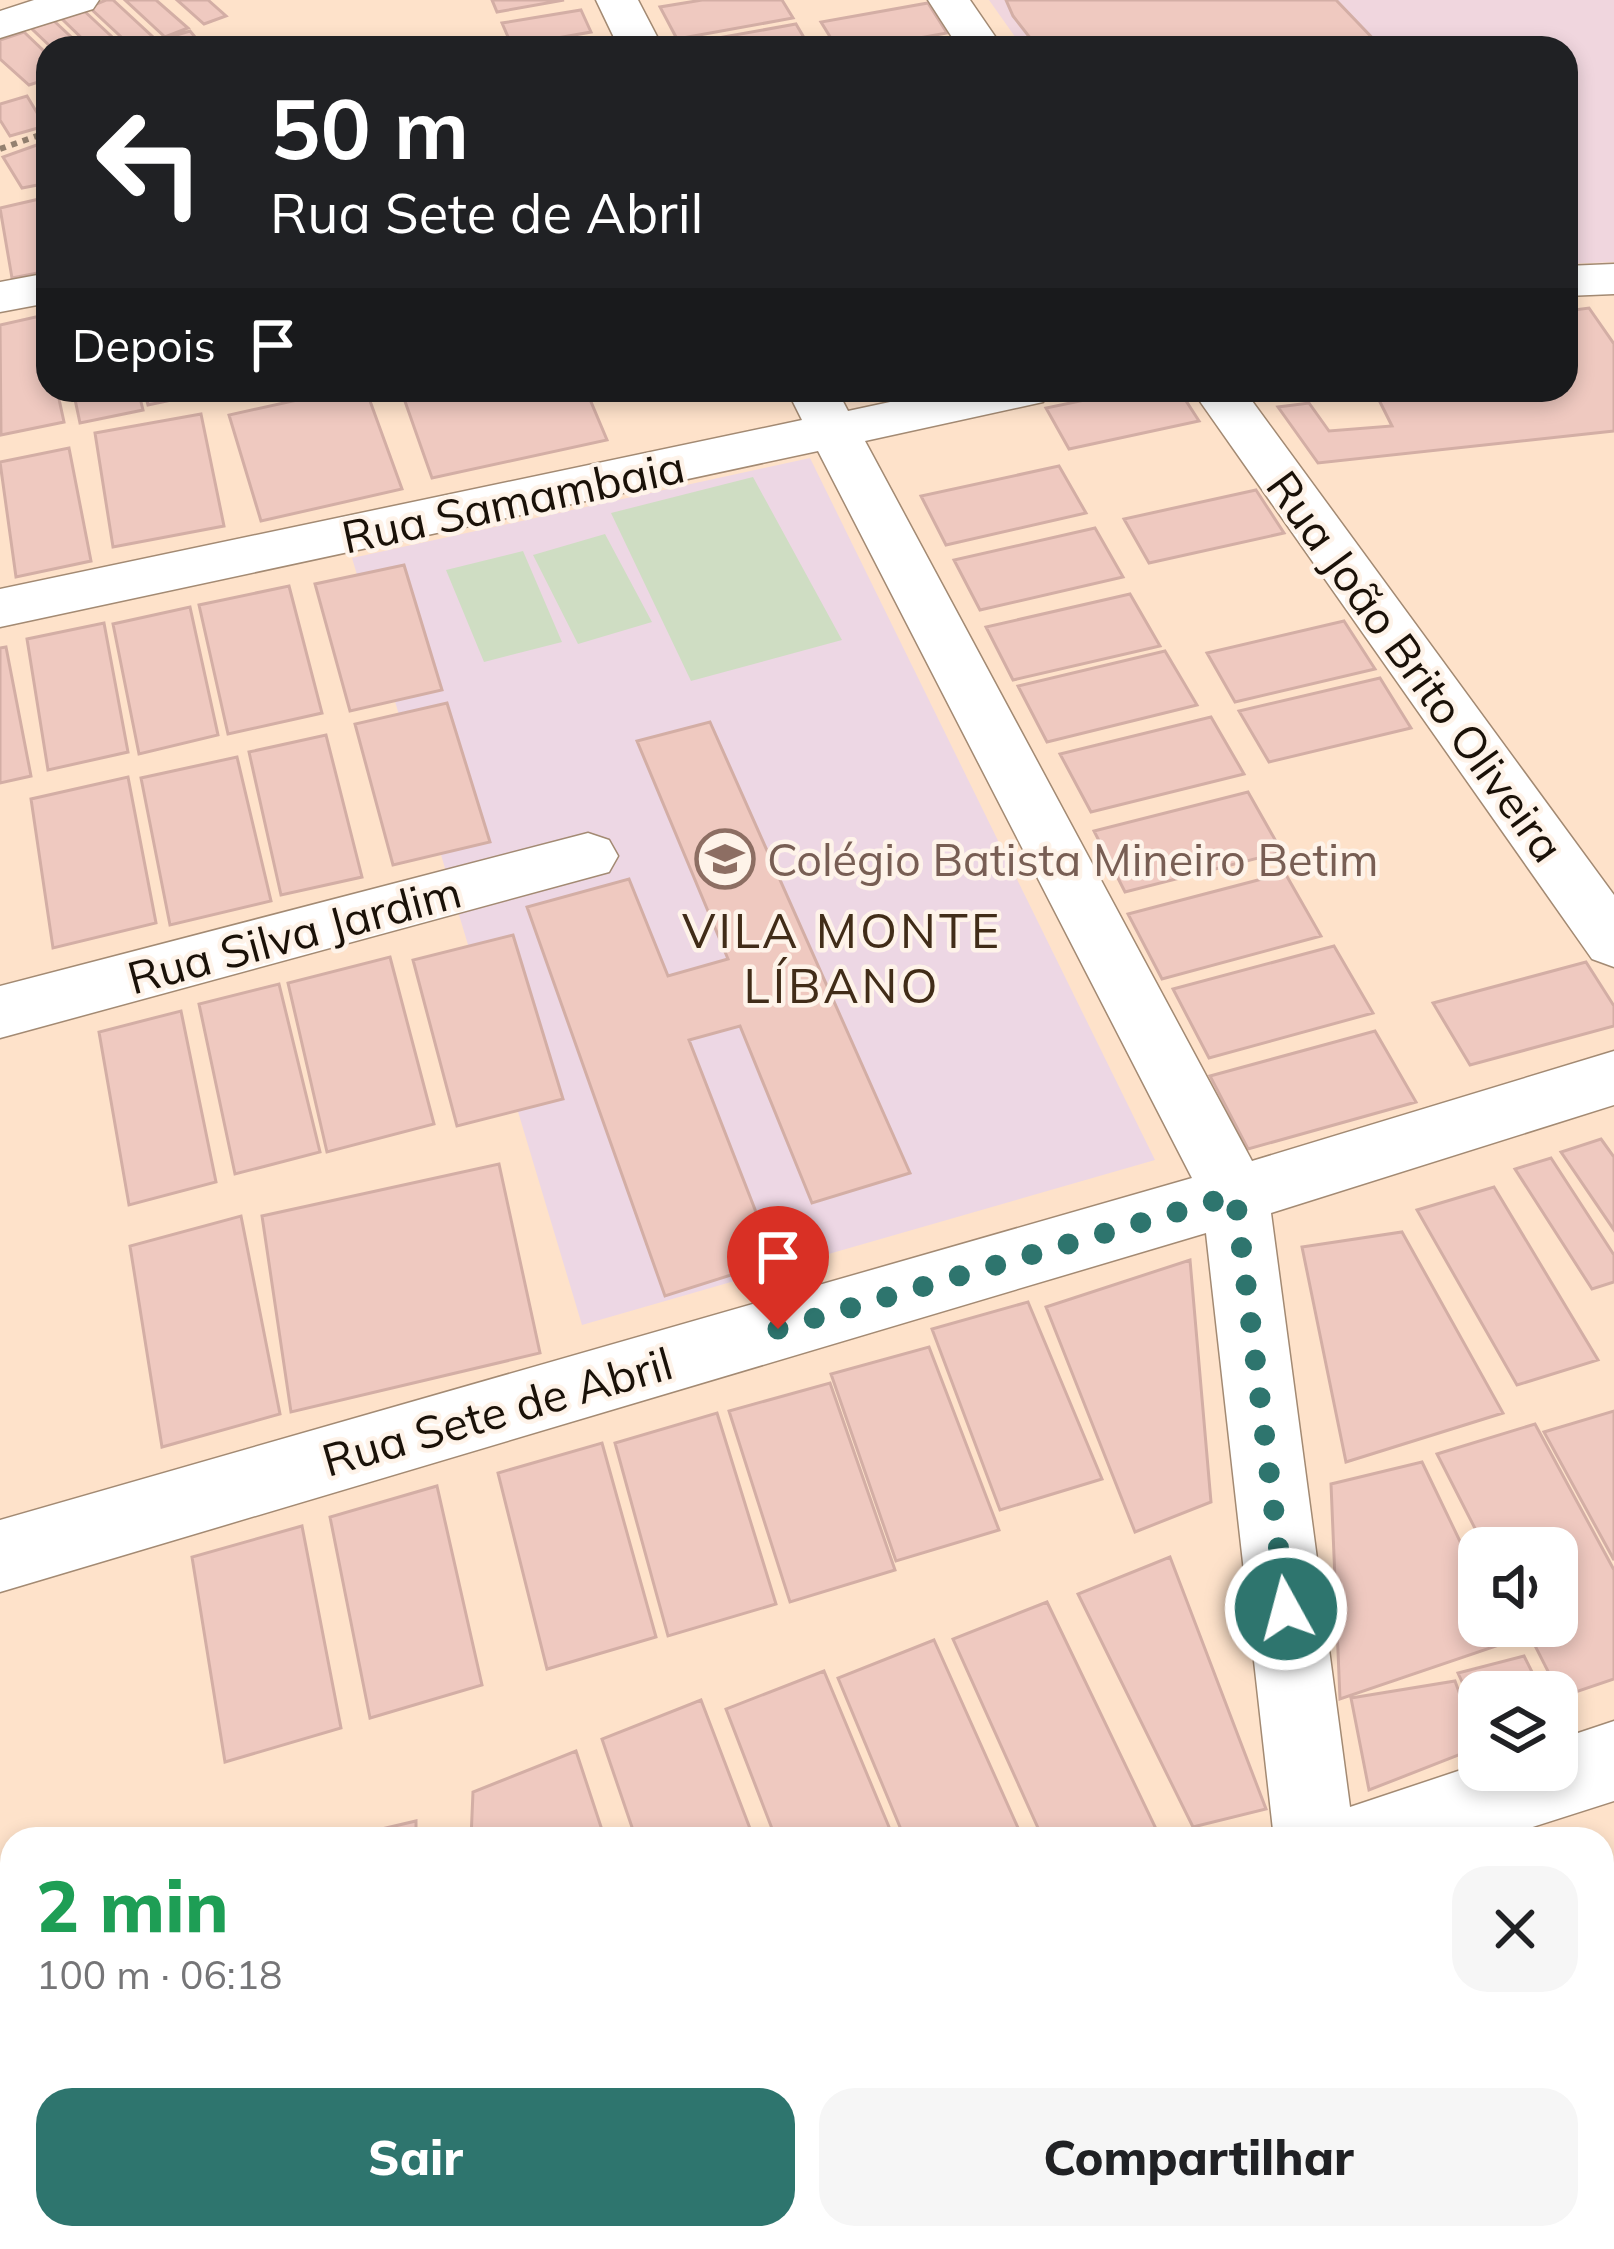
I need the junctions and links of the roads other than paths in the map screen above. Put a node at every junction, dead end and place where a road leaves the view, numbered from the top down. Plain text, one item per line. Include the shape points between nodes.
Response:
1 (78, 0) edge
2 (617, 0) edge
3 (949, 0) edge
4 (0, 26) edge
5 (635, 36) edge
6 (973, 36) edge
7 (1614, 278) edge
8 (1578, 280) edge
9 (36, 290) edge
10 (0, 297) edge
11 (915, 402) edge
12 (1226, 402) edge
13 (823, 412) edge
14 (0, 608) edge
15 (587, 856) dead end
16 (1614, 942) edge
17 (0, 1012) edge
18 (1614, 1078) edge
19 (1235, 1195) junction
20 (0, 1556) edge
21 (1614, 1760) edge
22 (1313, 1827) edge
23 (1408, 1827) edge

1 - 4 street
2 - 5 street
3 - 6 street
7 - 8 street
9 - 10 street
11 - 13 street, Rua Samambaia
12 - 16 street, Rua João Brito Oliveira
13 - 14 street, Rua Samambaia
13 - 19 street
15 - 17 street, Rua Silva Jardim
18 - 19 street, Rua Sete de Abril
19 - 20 street, Rua Sete de Abril
19 - 22 street
21 - 23 street

